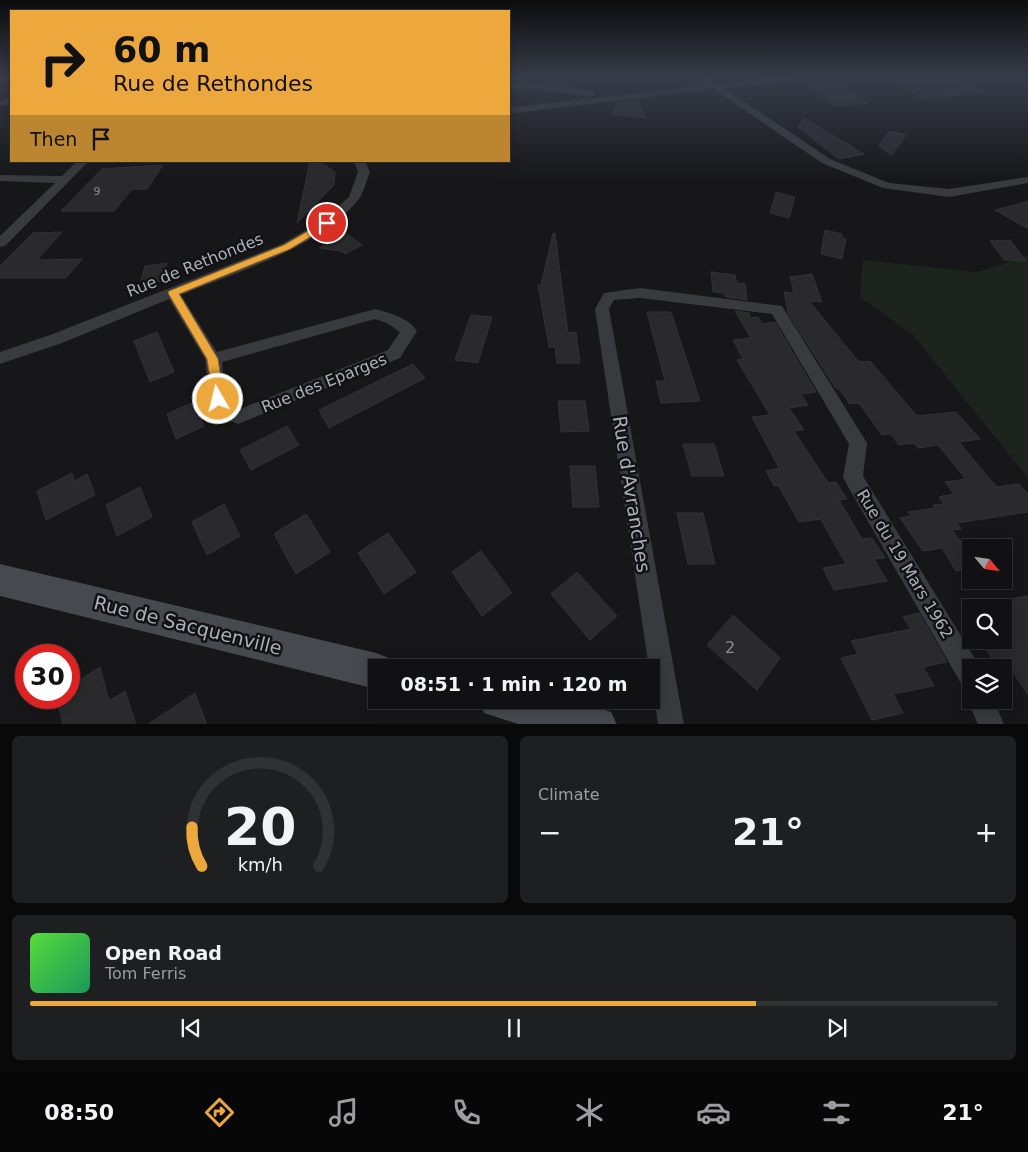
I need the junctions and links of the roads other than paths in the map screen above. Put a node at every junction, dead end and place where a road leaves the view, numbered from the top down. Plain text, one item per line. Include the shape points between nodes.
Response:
1 (753, 112) edge
2 (83, 162) edge
3 (359, 162) edge
4 (0, 178) edge
5 (65, 180) junction
6 (1028, 180) edge
7 (0, 243) edge
8 (173, 293) junction
9 (640, 293) joint
10 (0, 358) edge
11 (213, 359) junction
12 (0, 580) edge
13 (962, 661) edge
14 (368, 669) edge
15 (535, 709) edge
16 (985, 709) edge
17 (598, 724) edge
18 (671, 724) edge
19 (991, 724) edge

1 - 6 street via 826,160 887,186 949,193
2 - 5 street
3 - 8 street, Rue de Rethondes via 364,172 354,198 327,223 287,247
4 - 5 street
5 - 7 street
8 - 10 street, Rue de Rethondes
8 - 11 street, Rue des Eparges
9 - 13 street, Rue du 19 Mars 1962 via 777,310 858,444 853,477
9 - 18 street, Rue d'Avranches via 609,296 602,309
11 - 11 street, Rue des Eparges via 218,399 238,417 394,354 409,331 392,319 375,314
12 - 14 street, Rue de Sacquenville
15 - 17 street
16 - 19 street

